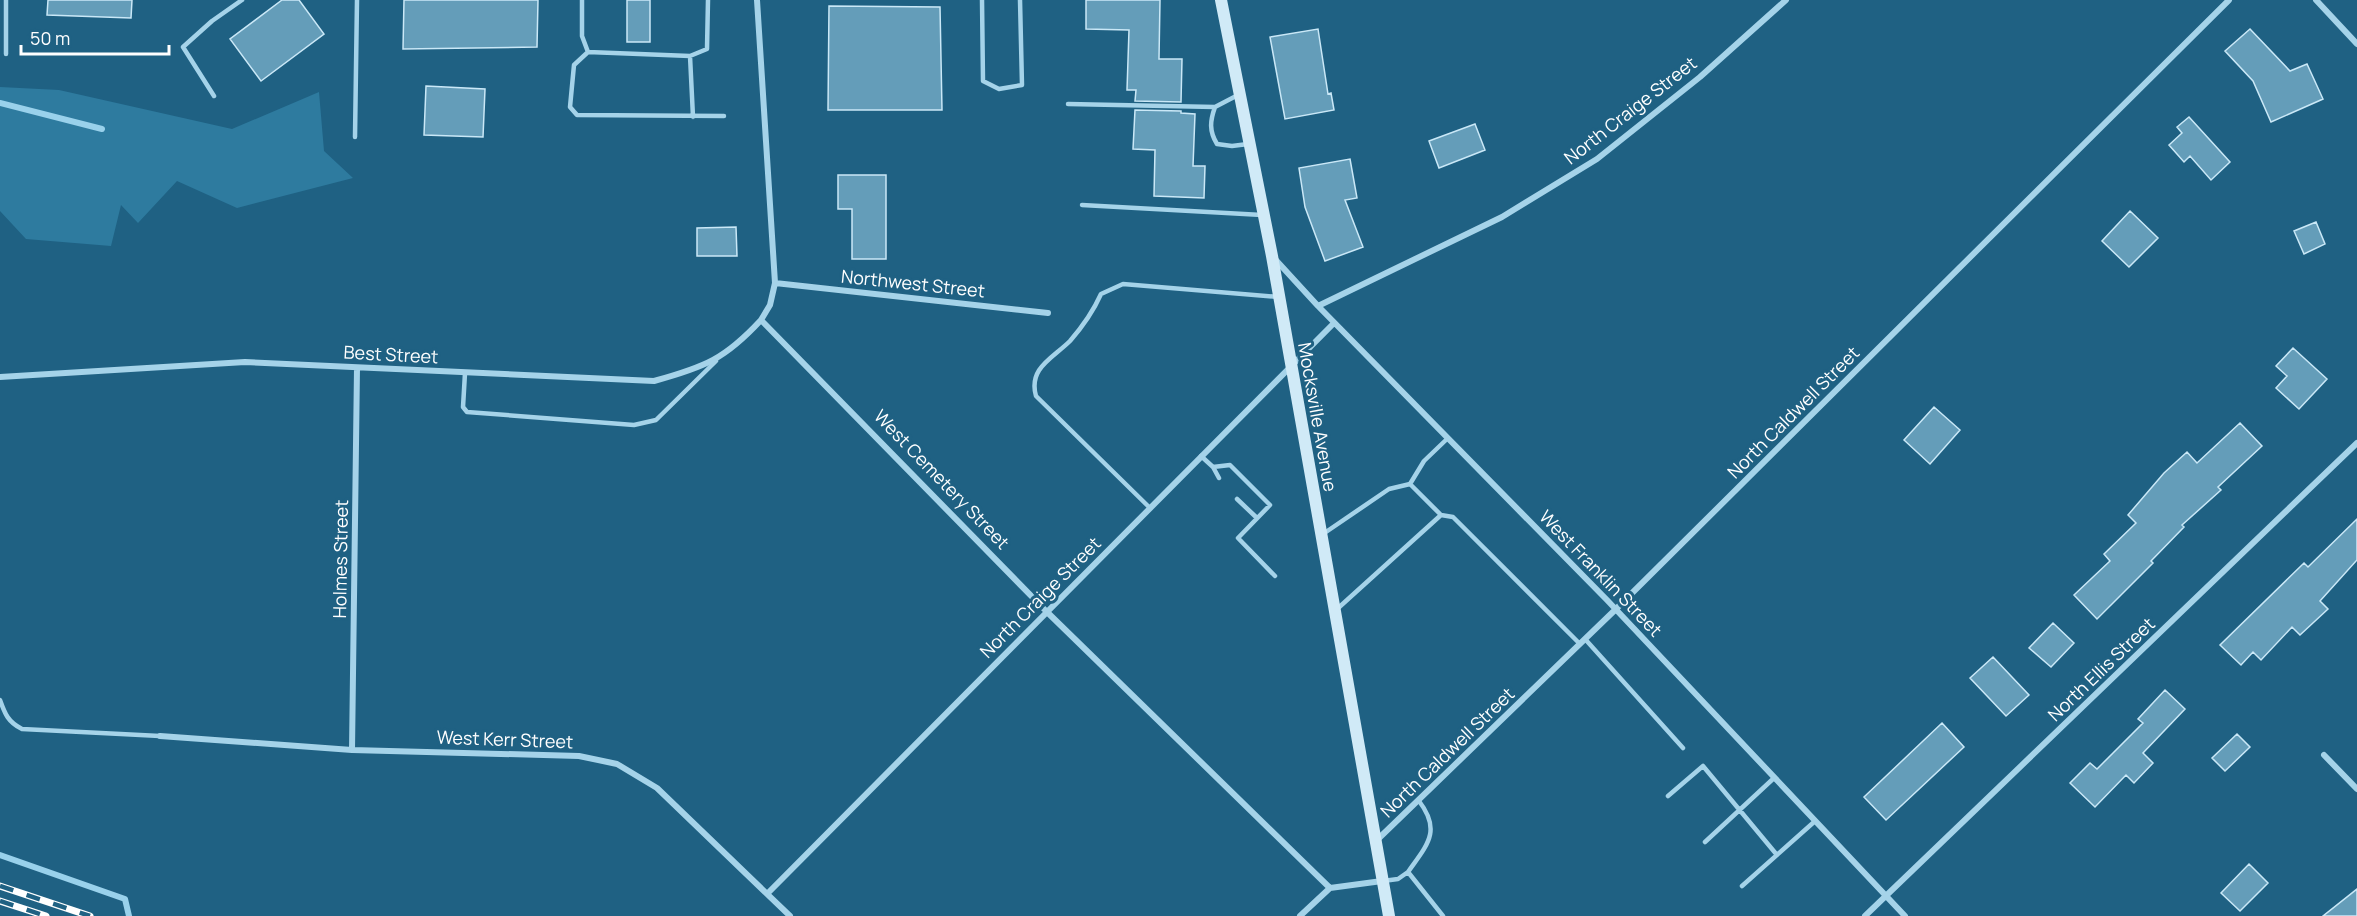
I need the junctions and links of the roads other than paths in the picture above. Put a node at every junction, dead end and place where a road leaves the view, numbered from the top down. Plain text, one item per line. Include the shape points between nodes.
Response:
1 (6, 0) edge
2 (242, 0) edge
3 (357, 0) edge
4 (582, 0) edge
5 (708, 0) edge
6 (757, 0) edge
7 (982, 0) edge
8 (1020, 0) edge
9 (1221, 0) edge
10 (1786, 0) edge
11 (2229, 0) edge
12 (2316, 0) edge
13 (2357, 45) edge
14 (588, 52) junction
15 (6, 54) dead end
16 (690, 56) junction
17 (1240, 94) junction
18 (214, 96) dead end
19 (1068, 104) dead end
20 (1215, 107) junction
21 (724, 116) dead end
22 (693, 117) junction
23 (355, 137) dead end
24 (1250, 144) junction
25 (1082, 205) dead end
26 (1264, 215) junction
27 (1272, 256) junction
28 (775, 283) junction
29 (1279, 297) junction
30 (1318, 306) junction
31 (1048, 313) dead end
32 (761, 320) junction
33 (1334, 322) junction
34 (718, 358) junction
35 (1290, 366) junction
36 (357, 368) junction
37 (465, 373) junction
38 (0, 377) edge
39 (1448, 438) junction
40 (2357, 443) edge
41 (1201, 456) junction
42 (1213, 467) junction
43 (1219, 478) dead end
44 (1410, 484) junction
45 (1238, 499) dead end
46 (1150, 508) junction
47 (1441, 515) junction
48 (1257, 518) junction
49 (1321, 535) junction
50 (1275, 576) dead end
51 (1616, 609) junction
52 (1334, 611) junction
53 (1047, 612) junction
54 (1582, 642) junction
55 (0, 700) edge
56 (160, 736) joint
57 (1683, 748) dead end
58 (352, 750) junction
59 (2324, 755) dead end
60 (1774, 778) junction
61 (2357, 789) edge
62 (1668, 796) dead end
63 (1419, 801) junction
64 (1741, 811) junction
65 (1814, 822) junction
66 (1375, 841) junction
67 (1705, 842) dead end
68 (1777, 855) junction
69 (1408, 872) junction
70 (1382, 881) junction
71 (1742, 886) dead end
72 (1330, 888) junction
73 (768, 893) junction
74 (1886, 896) junction
75 (790, 916) edge
76 (1300, 916) edge
77 (1389, 916) edge
78 (1443, 916) edge
79 (1865, 916) edge
80 (1905, 916) edge

1 - 15 lane
2 - 18 lane via 183,47
3 - 23 lane
4 - 14 lane via 582,36
5 - 16 lane via 707,49
6 - 28 street
7 - 8 lane via 983,81 999,89 1022,85
9 - 17 street, Mocksville Avenue
10 - 30 street, North Craige Street via 1700,77 1597,159 1502,217
11 - 51 street, North Caldwell Street
12 - 13 street
14 - 16 lane
14 - 22 lane via 574,64 570,107 577,115
16 - 22 lane
17 - 20 lane
17 - 24 street, Mocksville Avenue
19 - 20 lane
20 - 24 lane via 1211,119 1217,144
21 - 22 lane
24 - 26 street, Mocksville Avenue
25 - 26 lane
26 - 27 street, Mocksville Avenue
27 - 29 street, Mocksville Avenue
27 - 30 street, West Franklin Street
28 - 31 street, Northwest Street
28 - 32 street via 770,305
29 - 35 street, Mocksville Avenue
29 - 46 lane via 1123,284 1101,294 1093,313 1069,342 1040,366 1033,384 1036,396
30 - 33 street, West Franklin Street
32 - 34 street, Best Street via 737,346
32 - 53 street, West Cemetery Street
33 - 35 street, North Craige Street
33 - 39 street, West Franklin Street
34 - 37 street, Best Street via 654,381
34 - 37 lane via 656,420 646,424 467,412 463,407
35 - 41 street, North Craige Street
35 - 49 street, Mocksville Avenue
36 - 37 street, Best Street
36 - 38 street, Best Street via 245,362
36 - 58 street, Holmes Street
39 - 44 lane via 1424,460
39 - 51 street, West Franklin Street
40 - 74 street, North Ellis Street
41 - 42 lane
41 - 46 street, North Craige Street
42 - 43 lane
42 - 48 lane via 1230,465 1270,505
44 - 47 lane
44 - 49 lane via 1389,489
45 - 48 lane
46 - 53 street, North Craige Street
47 - 52 lane
47 - 54 lane via 1453,517
48 - 50 lane via 1238,538
49 - 52 street, Mocksville Avenue
51 - 54 street, North Caldwell Street
51 - 60 street, West Franklin Street
52 - 66 street, Mocksville Avenue
53 - 72 street, West Cemetery Street
53 - 73 street, North Craige Street
54 - 57 lane
54 - 63 street, North Caldwell Street
55 - 56 lane via 12,724 22,729
56 - 58 street, West Kerr Street
58 - 73 street, West Kerr Street via 579,756 617,764 657,788
59 - 61 street
60 - 64 lane
60 - 65 street, West Franklin Street
62 - 64 lane via 1703,766
63 - 66 street, North Caldwell Street
63 - 69 lane via 1429,814 1431,839
64 - 67 lane
64 - 68 lane
65 - 68 lane
65 - 74 street, West Franklin Street
66 - 70 street
68 - 71 lane
69 - 70 lane via 1398,879
69 - 78 lane
70 - 72 street
70 - 77 street
72 - 76 street
73 - 75 street, West Kerr Street
74 - 79 street, North Ellis Street
74 - 80 street, West Franklin Street

